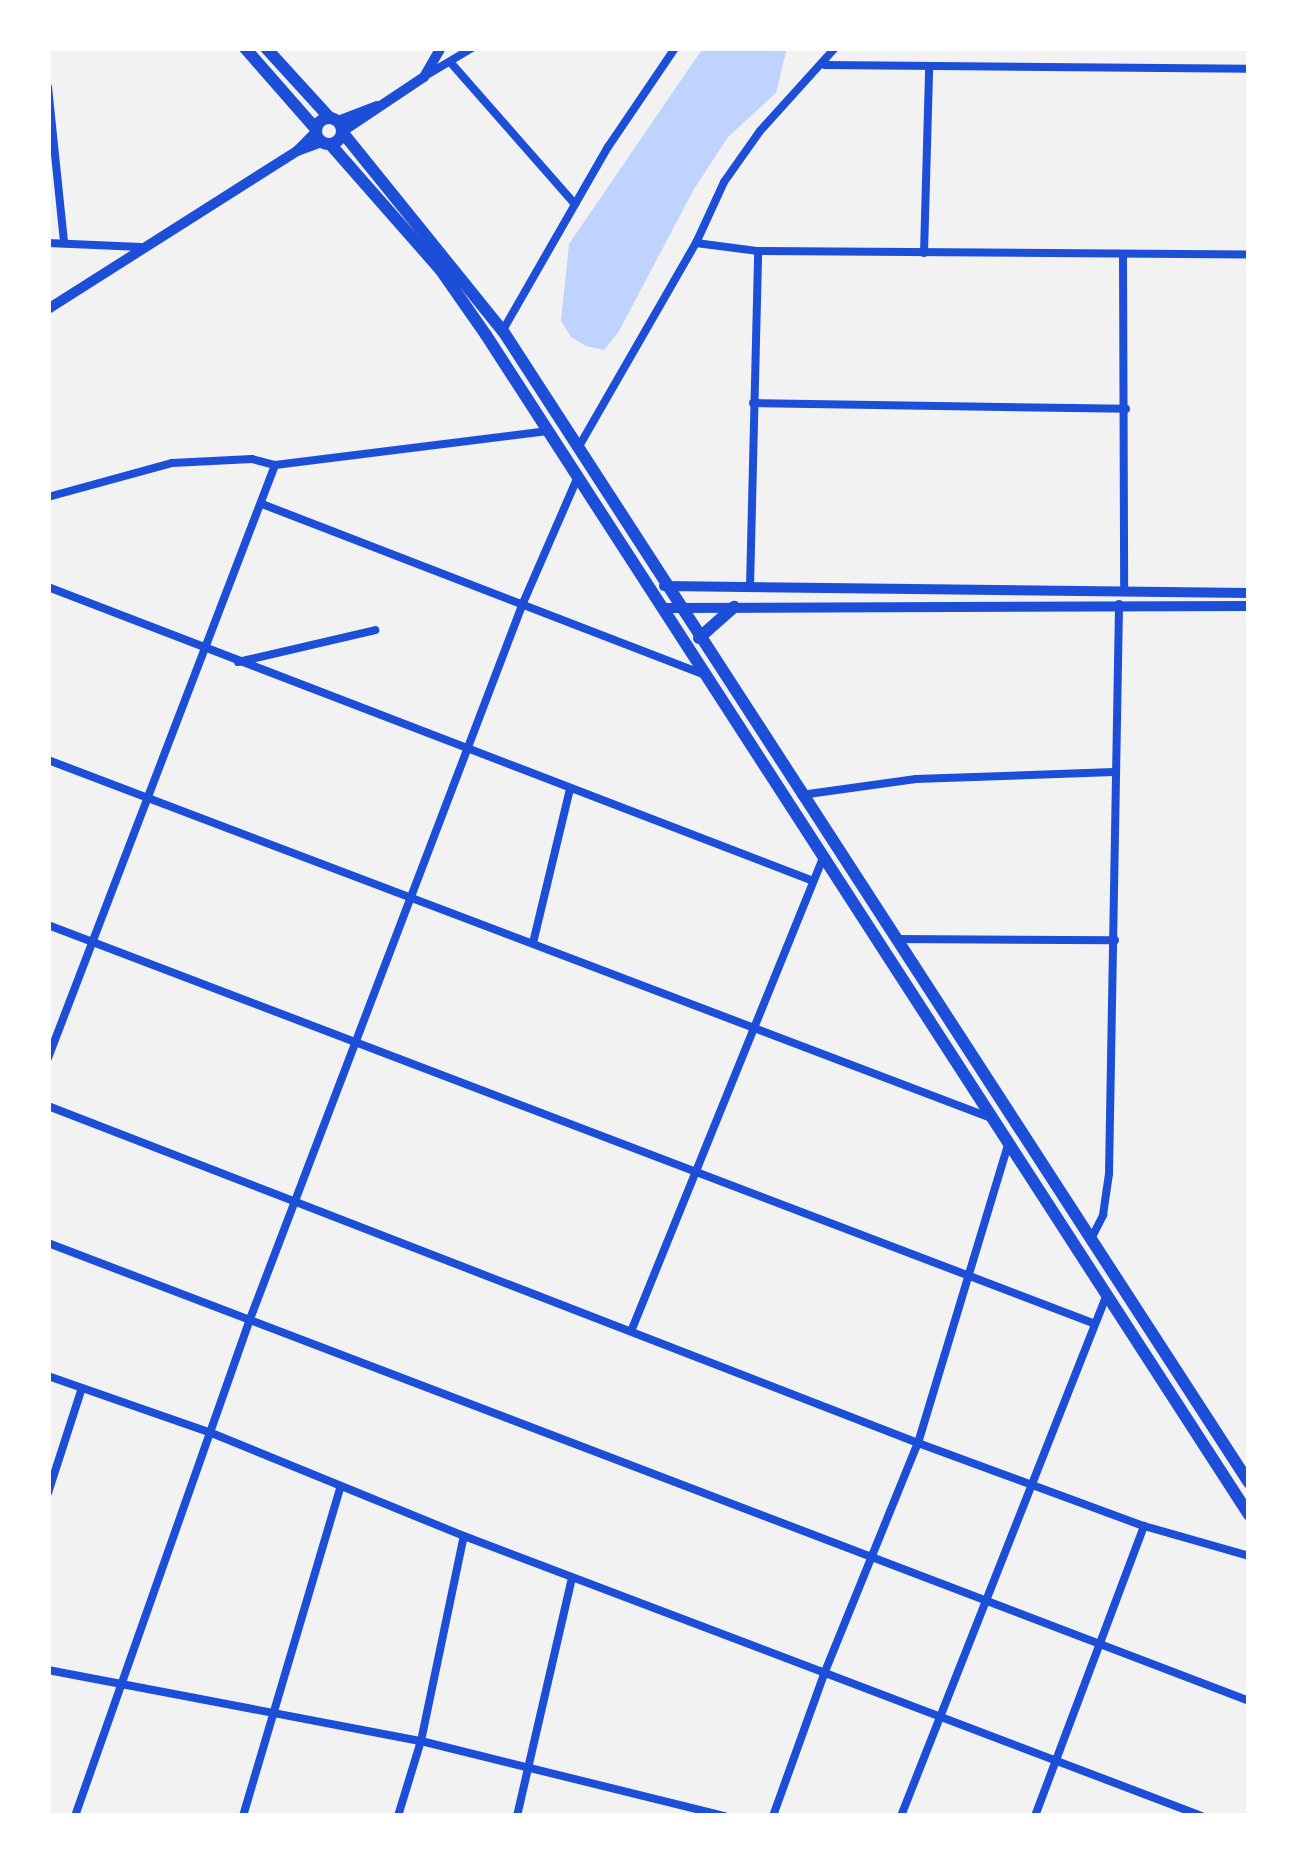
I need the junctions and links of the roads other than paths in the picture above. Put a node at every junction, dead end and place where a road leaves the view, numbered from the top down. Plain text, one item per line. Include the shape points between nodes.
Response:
1 (244, 48) edge
2 (266, 48) edge
3 (441, 48) edge
4 (472, 48) edge
5 (675, 48) edge
6 (835, 48) edge
7 (451, 63) junction
8 (824, 65) junction
9 (929, 69) junction
10 (1249, 69) edge
11 (424, 76) junction
12 (48, 87) edge
13 (338, 126) junction
14 (321, 137) junction
15 (575, 204) junction
16 (48, 243) edge
17 (696, 243) junction
18 (64, 244) junction
19 (141, 247) junction
20 (758, 250) junction
21 (924, 253) junction
22 (1249, 254) edge
23 (1123, 255) junction
24 (48, 309) edge
25 (502, 331) junction
26 (753, 403) junction
27 (1126, 409) junction
28 (548, 431) junction
29 (577, 449) junction
30 (274, 465) junction
31 (577, 479) junction
32 (48, 497) edge
33 (262, 504) junction
34 (666, 586) junction
35 (48, 587) edge
36 (650, 587) junction
37 (750, 588) junction
38 (1249, 593) edge
39 (1121, 598) junction
40 (524, 603) junction
41 (671, 606) junction
42 (1249, 606) edge
43 (734, 607) junction
44 (375, 630) dead end
45 (699, 638) junction
46 (207, 651) junction
47 (237, 663) junction
48 (709, 676) junction
49 (467, 749) junction
50 (48, 760) edge
51 (1114, 772) junction
52 (571, 789) junction
53 (799, 795) junction
54 (147, 797) junction
55 (824, 856) junction
56 (811, 880) junction
57 (413, 899) junction
58 (48, 925) edge
59 (894, 939) junction
60 (1115, 940) junction
61 (92, 941) junction
62 (533, 943) junction
63 (755, 1026) junction
64 (357, 1046) junction
65 (48, 1058) edge
66 (48, 1106) edge
67 (994, 1118) junction
68 (1009, 1142) junction
69 (697, 1175) junction
70 (296, 1204) junction
71 (1090, 1241) junction
72 (48, 1243) edge
73 (969, 1280) junction
74 (1107, 1293) junction
75 (250, 1318) junction
76 (1093, 1324) junction
77 (632, 1329) junction
78 (48, 1376) edge
79 (82, 1388) junction
80 (209, 1432) junction
81 (918, 1444) junction
82 (1031, 1483) junction
83 (1249, 1483) edge
84 (340, 1488) junction
85 (48, 1493) edge
86 (1249, 1515) edge
87 (1144, 1526) junction
88 (464, 1536) junction
89 (1249, 1556) edge
90 (872, 1558) junction
91 (572, 1577) junction
92 (981, 1603) junction
93 (1103, 1646) junction
94 (48, 1670) edge
95 (824, 1674) junction
96 (120, 1684) junction
97 (1249, 1701) edge
98 (273, 1712) junction
99 (937, 1716) junction
100 (421, 1741) junction
101 (1055, 1761) junction
102 (530, 1764) junction
103 (1172, 1811) edge
104 (76, 1816) edge
105 (243, 1816) edge
106 (398, 1816) edge
107 (517, 1816) edge
108 (725, 1816) edge
109 (773, 1816) edge
110 (901, 1816) edge
111 (1035, 1816) edge
112 (1202, 1816) edge

1 - 14 main road
2 - 13 main road
3 - 11 street
4 - 7 street
5 - 15 street
6 - 8 street
7 - 11 street
7 - 15 street
8 - 9 street
8 - 17 street via 760,131
9 - 10 street
9 - 21 street
11 - 13 street
12 - 18 street
13 - 14 main road
13 - 14 main road
13 - 25 main road
14 - 19 street
14 - 28 main road via 440,269
15 - 25 street
16 - 18 street
17 - 20 street
17 - 29 street
18 - 19 street
19 - 24 street
20 - 21 street
20 - 26 street
21 - 23 street
22 - 23 street
23 - 27 street
25 - 29 main road
26 - 27 street
26 - 37 street
27 - 39 street
28 - 30 street
28 - 31 main road
29 - 34 main road
30 - 32 street via 172,463
30 - 33 street
31 - 36 main road
31 - 40 street
33 - 40 street
33 - 46 street
34 - 36 street
34 - 37 street
34 - 41 main road
35 - 46 street
36 - 41 main road
37 - 39 street
38 - 39 street
39 - 42 street
39 - 43 street
39 - 51 street
40 - 48 street
40 - 49 street
41 - 43 street
41 - 45 main road
41 - 48 main road
43 - 45 main road
44 - 47 street
45 - 53 main road
46 - 47 street
46 - 54 street
47 - 49 street
48 - 55 main road
49 - 52 street
49 - 57 street
50 - 54 street
51 - 53 street via 916,779
51 - 60 street
52 - 56 street
52 - 62 street
53 - 59 main road
54 - 57 street
54 - 61 street
55 - 56 street
55 - 67 main road
56 - 63 street
57 - 62 street
57 - 64 street
58 - 61 street
59 - 60 street
59 - 71 main road
60 - 71 street via 1109,1174
61 - 64 street
61 - 65 street
62 - 63 street
63 - 67 street
63 - 69 street
64 - 69 street
64 - 70 street
66 - 70 street
67 - 68 main road
68 - 73 street
68 - 74 main road
69 - 73 street
69 - 77 street
70 - 75 street
70 - 77 street
71 - 83 main road
72 - 75 street
73 - 76 street
73 - 81 street
74 - 76 street
74 - 86 main road
75 - 80 street
75 - 90 street
76 - 82 street
77 - 81 street
78 - 79 street
79 - 80 street
79 - 85 street
80 - 84 street
80 - 96 street
81 - 82 street
81 - 90 street
82 - 87 street
82 - 92 street
84 - 88 street
84 - 98 street
87 - 89 street
87 - 93 street
88 - 91 street
88 - 100 street
90 - 92 street
90 - 95 street
91 - 95 street
91 - 102 street
92 - 93 street
92 - 99 street
93 - 97 street
93 - 101 street
94 - 96 street
95 - 99 street
95 - 109 street
96 - 98 street
96 - 104 street
98 - 100 street
98 - 105 street
99 - 101 street
99 - 110 street
100 - 102 street
100 - 106 street
101 - 103 street
101 - 111 street
102 - 107 street
102 - 108 street
103 - 112 street

